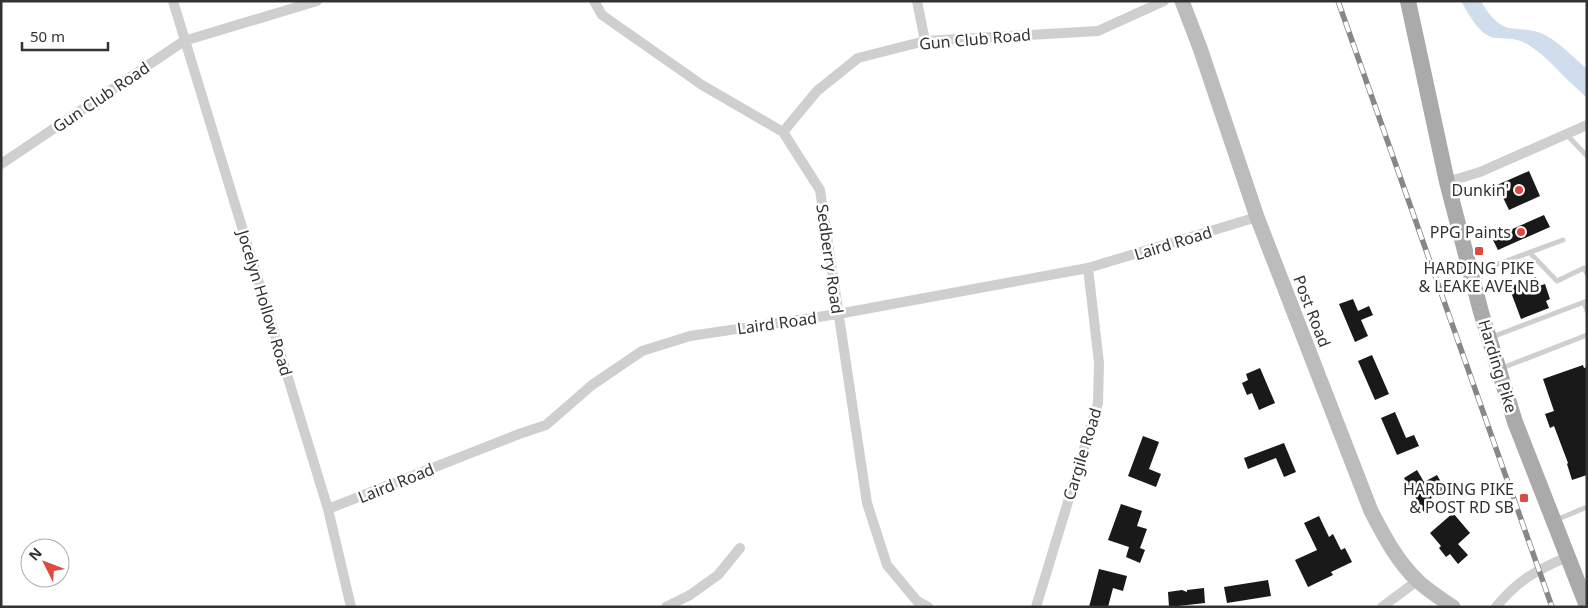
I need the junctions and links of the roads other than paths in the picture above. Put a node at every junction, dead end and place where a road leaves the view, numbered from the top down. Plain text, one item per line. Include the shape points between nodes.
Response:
1 (173, 1) edge
2 (317, 1) edge
3 (594, 1) edge
4 (917, 1) edge
5 (1164, 1) edge
6 (1182, 1) edge
7 (1408, 1) edge
8 (184, 41) junction
9 (925, 41) junction
10 (1587, 125) edge
11 (783, 132) junction
12 (1566, 134) junction
13 (1587, 156) edge
14 (1, 164) edge
15 (1447, 182) junction
16 (1257, 217) junction
17 (1563, 240) dead end
18 (1530, 253) junction
19 (1088, 268) junction
20 (1472, 274) junction
21 (1587, 274) edge
22 (1585, 301) edge
23 (1587, 311) edge
24 (838, 314) junction
25 (1587, 335) edge
26 (1489, 338) junction
27 (1499, 369) junction
28 (1587, 507) edge
29 (328, 509) junction
30 (1553, 521) junction
31 (740, 548) dead end
32 (1567, 557) junction
33 (1417, 581) junction
34 (1582, 583) edge
35 (1587, 606) edge
36 (351, 607) edge
37 (666, 607) edge
38 (928, 607) edge
39 (1036, 607) edge
40 (1382, 607) edge
41 (1453, 607) edge
42 (1496, 607) edge

1 - 8 street, Jocelyn Hollow Road
2 - 8 street, Gun Club Road
3 - 11 street, Sedberry Road via 602,15 695,80
4 - 9 street
5 - 9 street, Gun Club Road via 1098,31
6 - 16 street, Post Road
7 - 15 main road, Harding Pike
8 - 14 street, Gun Club Road
8 - 29 street, Jocelyn Hollow Road
9 - 11 street, Gun Club Road via 858,58 817,92
10 - 12 street
11 - 24 street, Sedberry Road via 820,190
12 - 13 lane
12 - 15 street via 1480,172
15 - 20 main road, Harding Pike
16 - 19 street, Laird Road
16 - 33 street, Post Road via 1371,512 1390,546
17 - 18 lane
18 - 20 lane
18 - 21 lane via 1557,281 1584,268
19 - 24 street, Laird Road
19 - 39 street, Cargile Road via 1099,363 1098,402
20 - 26 main road, Harding Pike
22 - 23 lane
22 - 26 lane
24 - 29 street, Laird Road via 690,336 642,351 592,385 546,425
24 - 38 street, Sedberry Road via 867,503 887,564 917,601
25 - 27 lane
26 - 27 main road, Harding Pike
27 - 30 main road, Harding Pike via 1515,422
28 - 30 lane
29 - 36 street, Jocelyn Hollow Road
30 - 32 main road, Harding Pike
31 - 37 street via 718,575
32 - 34 main road, Harding Pike
32 - 42 street via 1523,579
33 - 40 street
33 - 41 street, Post Road
34 - 35 main road, Harding Pike

